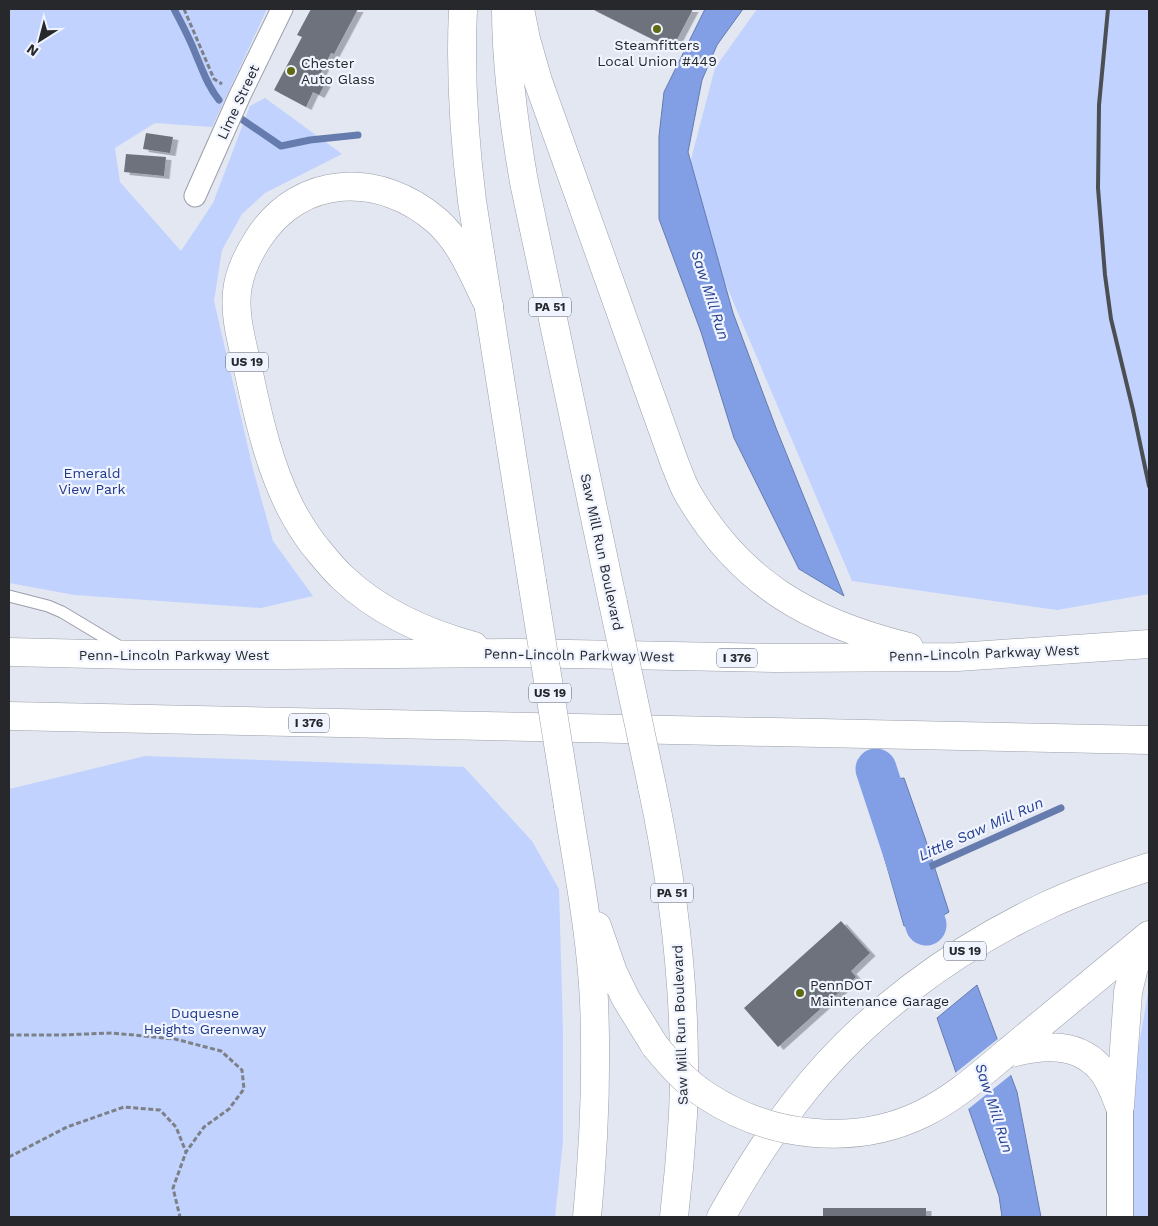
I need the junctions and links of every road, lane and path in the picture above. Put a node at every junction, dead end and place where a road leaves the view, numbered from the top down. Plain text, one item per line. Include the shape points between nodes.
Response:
1 (184, 9) edge
2 (282, 9) edge
3 (463, 9) edge
4 (506, 9) edge
5 (520, 9) edge
6 (240, 95) junction
7 (195, 196) dead end
8 (489, 306) junction
9 (9, 596) edge
10 (1149, 644) edge
11 (9, 652) edge
12 (518, 653) junction
13 (135, 655) junction
14 (957, 657) junction
15 (9, 716) edge
16 (1149, 740) edge
17 (1149, 867) edge
18 (580, 877) junction
19 (1149, 935) edge
20 (1149, 940) edge
21 (9, 1035) edge
22 (1005, 1054) junction
23 (1120, 1106) junction
24 (186, 1152) junction
25 (9, 1157) edge
26 (180, 1217) edge
27 (587, 1217) edge
28 (674, 1217) edge
29 (720, 1217) edge
30 (1120, 1217) edge

1 - 6 path via 214,79
2 - 6 street, Lime Street
3 - 8 highway via 462,94 466,153
4 - 28 highway, Saw Mill Run Boulevard / PA 51, bridge via 509,79 524,182 672,893 684,1056 683,1114
5 - 14 highway via 538,81 675,464 702,517 742,564 789,601 830,622 877,639
6 - 7 street, Lime Street
8 - 12 highway, US 19 via 462,252 437,221 402,198 357,186 314,192 276,216 262,232 243,267 236,305 258,416 277,478 290,507 324,558 363,595 410,623 475,646
8 - 18 highway, US 19, bridge
9 - 13 lane via 62,612
10 - 14 highway, Penn-Lincoln Parkway West / I 376
11 - 13 highway, Penn-Lincoln Parkway West / I 376
12 - 13 highway, Penn-Lincoln Parkway West / I 376
12 - 14 highway, Penn-Lincoln Parkway West / I 376 via 774,658
15 - 16 highway, I 376
17 - 29 highway, US 19 via 1047,906 1015,922 966,950 894,1002 829,1063 798,1099 768,1139
18 - 22 highway, bridge via 613,972 655,1046 706,1096 748,1117 794,1131 817,1133 844,1133 895,1124 945,1102
18 - 27 highway, US 19 via 594,1000 594,1129
19 - 22 highway
20 - 23 highway via 1129,984
21 - 24 path via 112,1033 175,1039 221,1051 242,1070 244,1089 229,1109 204,1127
22 - 23 highway via 1047,1046 1078,1052 1104,1072
23 - 30 street
24 - 25 path via 176,1127 160,1110 124,1107 67,1127
24 - 26 path via 173,1188

